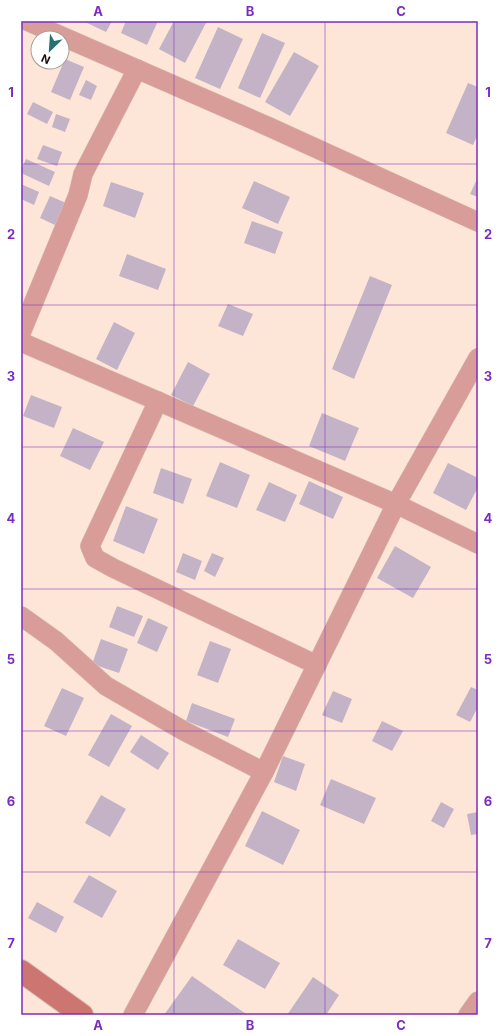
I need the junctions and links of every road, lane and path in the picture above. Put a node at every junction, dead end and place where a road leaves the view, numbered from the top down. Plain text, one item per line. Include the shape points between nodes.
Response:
1 (27, 21) edge
2 (137, 69) junction
3 (478, 222) edge
4 (21, 333) edge
5 (21, 342) edge
6 (478, 358) edge
7 (158, 402) junction
8 (396, 504) junction
9 (478, 544) edge
10 (21, 616) edge
11 (316, 665) junction
12 (264, 772) junction
13 (21, 971) edge
14 (478, 1001) edge
15 (82, 1015) edge
16 (133, 1015) edge
17 (468, 1015) edge

1 - 2 street
2 - 3 street
2 - 4 street via 83,174 78,195
5 - 7 street
6 - 8 street
7 - 8 street
7 - 11 street via 90,546 95,558
8 - 9 street
8 - 11 street
10 - 12 street via 56,641 106,686 184,732
11 - 12 street
12 - 16 street
13 - 15 main road
14 - 17 street

